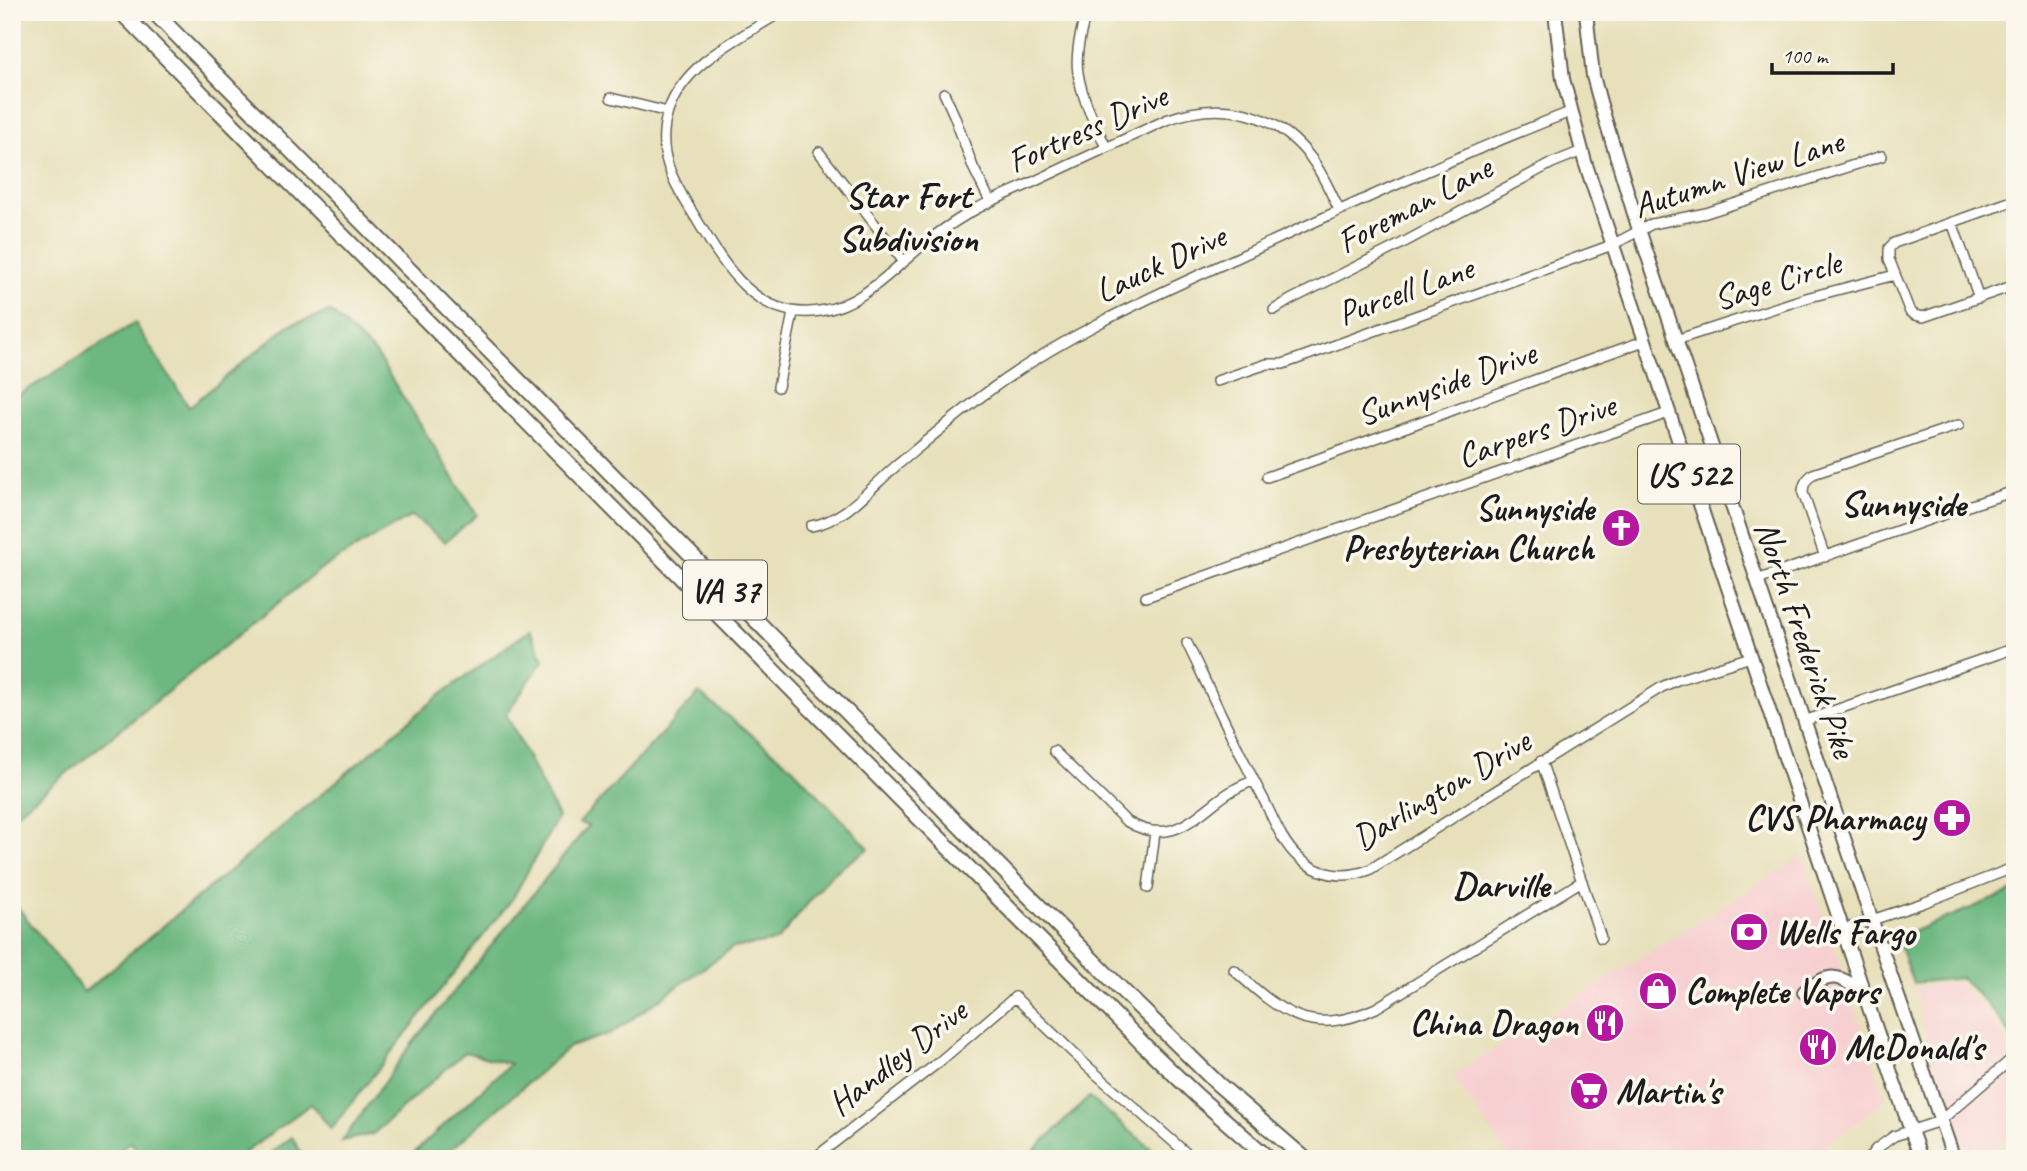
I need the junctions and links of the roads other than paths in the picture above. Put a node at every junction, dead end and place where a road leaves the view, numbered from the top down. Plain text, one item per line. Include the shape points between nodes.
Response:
1 (121, 12) edge
2 (154, 12) edge
3 (781, 12) edge
4 (1086, 12) edge
5 (1555, 12) edge
6 (1586, 12) edge
7 (943, 93) dead end
8 (611, 98) dead end
9 (668, 112) junction
10 (1570, 112) junction
11 (1106, 147) junction
12 (1582, 151) junction
13 (819, 152) dead end
14 (1882, 156) dead end
15 (990, 201) junction
16 (2015, 201) edge
17 (1339, 210) junction
18 (1952, 222) junction
19 (1639, 230) junction
20 (1612, 246) junction
21 (904, 262) junction
22 (1895, 275) junction
23 (2015, 285) edge
24 (1979, 298) junction
25 (1274, 310) dead end
26 (793, 313) junction
27 (1676, 340) junction
28 (1644, 341) junction
29 (1217, 381) dead end
30 (778, 387) dead end
31 (1668, 413) junction
32 (1959, 425) dead end
33 (1267, 477) dead end
34 (1722, 479) junction
35 (1693, 487) junction
36 (2015, 491) edge
37 (811, 526) dead end
38 (1825, 557) junction
39 (1757, 580) junction
40 (1146, 597) dead end
41 (1187, 643) dead end
42 (2015, 648) edge
43 (1751, 657) junction
44 (1804, 721) junction
45 (1054, 751) dead end
46 (1541, 761) junction
47 (1254, 781) junction
48 (1155, 832) junction
49 (2015, 867) edge
50 (1582, 881) junction
51 (1148, 888) dead end
52 (1871, 921) junction
53 (1842, 930) junction
54 (1601, 938) dead end
55 (1234, 970) dead end
56 (1804, 992) dead end
57 (1864, 994) junction
58 (2015, 1056) edge
59 (1940, 1121) junction
60 (1910, 1130) junction
61 (813, 1159) edge
62 (1194, 1159) edge
63 (1269, 1159) edge
64 (1305, 1159) edge
65 (1868, 1159) edge
66 (1921, 1159) edge
67 (1954, 1159) edge

1 - 63 highway, VA 37 via 1144,1046
2 - 64 highway, VA 37 via 1129,998
3 - 9 street via 702,64 679,89
4 - 11 street via 1078,73
5 - 10 main road, North Frederick Pike / US 522
6 - 19 main road, North Frederick Pike / US 522 via 1597,89
7 - 15 street
8 - 9 street
9 - 26 street via 665,154 669,170 714,250 747,289
10 - 12 main road, North Frederick Pike / US 522
10 - 17 street, Lauck Drive
11 - 15 street, Fortress Drive
11 - 17 street, Fortress Drive via 1185,113 1242,112 1272,124 1300,145 1321,173
12 - 20 main road, North Frederick Pike / US 522
12 - 25 street, Foreman Lane
13 - 21 street
14 - 19 street, Autumn View Lane
15 - 21 street, Fortress Drive via 942,230
16 - 18 street, Sage Circle
17 - 37 street, Lauck Drive via 1056,345 981,397 843,513
18 - 22 street, Sage Circle via 1894,243 1889,258
18 - 24 street
19 - 20 street, Autumn View Lane
19 - 27 main road, North Frederick Pike / US 522
20 - 28 main road, North Frederick Pike / US 522
20 - 29 street, Purcell Lane via 1283,363
21 - 26 street, Fortress Drive via 842,306
22 - 24 street, Sage Circle via 1914,316
22 - 27 street, Sage Circle
23 - 24 street, Sage Circle
26 - 30 street
27 - 34 main road, North Frederick Pike / US 522
28 - 31 main road, North Frederick Pike / US 522
28 - 33 street, Sunnyside Drive
31 - 35 main road, North Frederick Pike / US 522
31 - 40 street, Carpers Drive
32 - 38 street via 1808,478 1804,493
34 - 35 main road
34 - 39 main road, North Frederick Pike / US 522
35 - 43 main road, North Frederick Pike / US 522
36 - 38 street
38 - 39 street
39 - 44 main road, North Frederick Pike / US 522
41 - 47 street, Darlington Drive
42 - 44 street
43 - 46 street, Darlington Drive via 1662,687
43 - 53 main road, North Frederick Pike / US 522
44 - 52 main road, North Frederick Pike / US 522
45 - 48 street via 1126,821
46 - 47 street, Darlington Drive via 1369,870 1346,876 1316,869 1297,856
46 - 50 street
47 - 48 street via 1236,788 1181,827
48 - 51 street
49 - 52 street
50 - 54 street
50 - 55 street via 1376,1008 1351,1018 1316,1021 1293,1015 1271,1003
52 - 53 street
52 - 59 main road, North Frederick Pike / US 522
53 - 57 main road, North Frederick Pike / US 522
56 - 57 main road via 1829,977 1847,980
57 - 60 main road, North Frederick Pike / US 522
58 - 59 street
59 - 60 street
59 - 67 main road, North Frederick Pike / US 522
60 - 65 street via 1885,1141
60 - 66 main road, North Frederick Pike / US 522
61 - 62 street, Handley Drive via 1015,997

